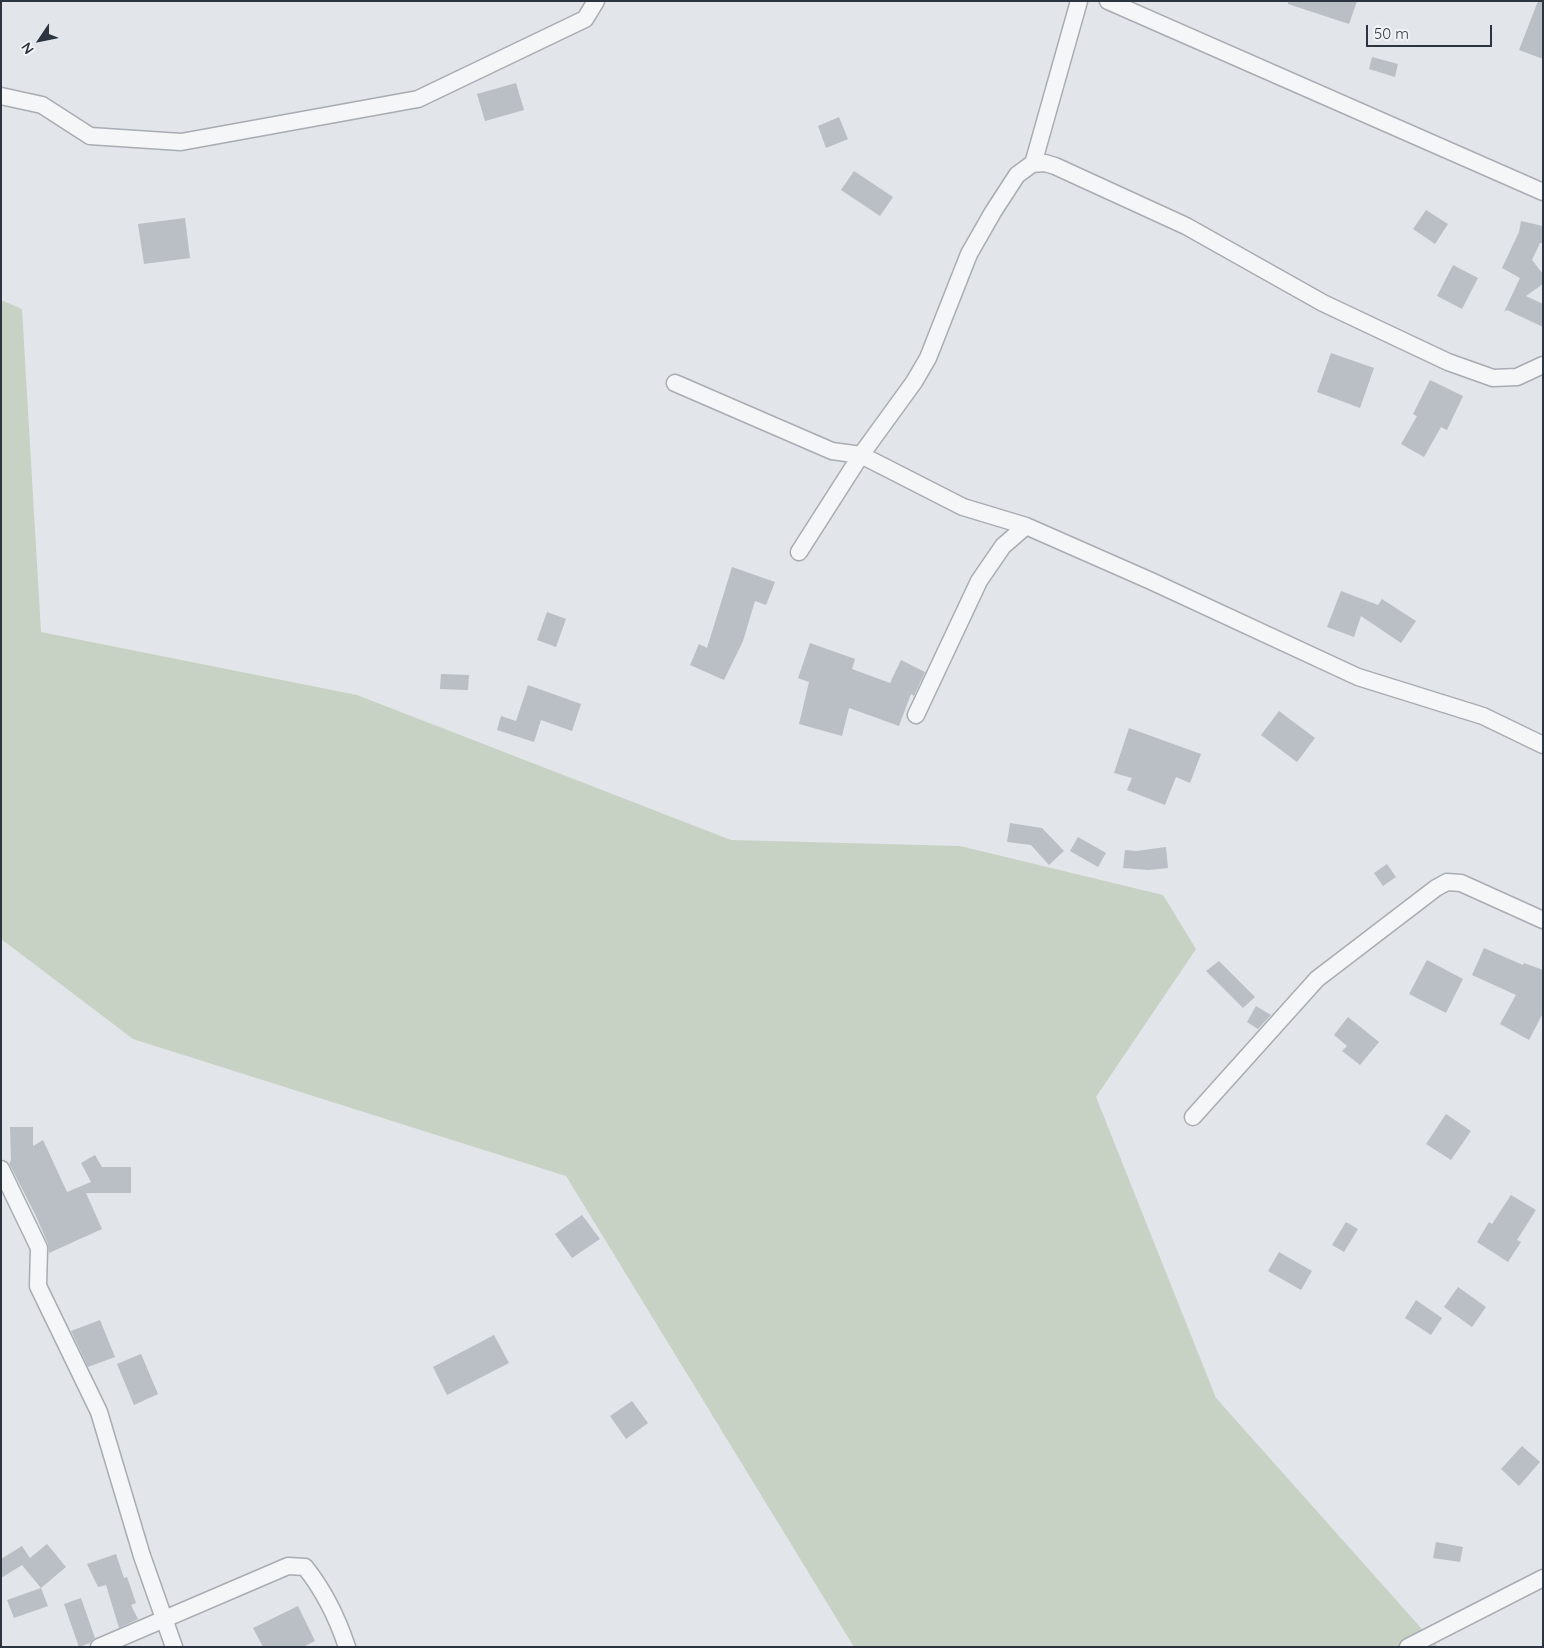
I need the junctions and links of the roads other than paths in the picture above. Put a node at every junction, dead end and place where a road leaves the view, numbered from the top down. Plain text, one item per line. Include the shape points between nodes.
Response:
1 (596, 1) edge
2 (1079, 1) edge
3 (1108, 1) edge
4 (1, 96) edge
5 (1033, 164) junction
6 (1543, 192) edge
7 (1543, 365) edge
8 (675, 383) dead end
9 (861, 455) junction
10 (1026, 526) junction
11 (799, 552) dead end
12 (916, 715) dead end
13 (1543, 745) edge
14 (1543, 920) edge
15 (1193, 1117) dead end
16 (1, 1169) edge
17 (1543, 1578) edge
18 (166, 1620) junction
19 (99, 1647) edge
20 (174, 1647) edge
21 (347, 1647) edge
22 (1408, 1647) edge

1 - 4 street via 584,20 418,99 181,142 90,136 42,105
2 - 5 street
3 - 6 street
5 - 7 street via 1055,166 1186,226 1323,303 1448,362 1493,378 1517,377
5 - 9 street via 1017,175 993,212 969,254 928,358
8 - 9 street via 832,451
9 - 10 street via 964,507
9 - 11 street
10 - 12 street via 1003,546 979,581
10 - 13 street via 1358,677 1483,716
14 - 15 street via 1461,883 1447,882 1436,888 1317,979
16 - 18 street via 39,1248 38,1286 99,1412 142,1556
17 - 22 street
18 - 19 street
18 - 20 street
18 - 21 street via 288,1566 305,1568 321,1587

